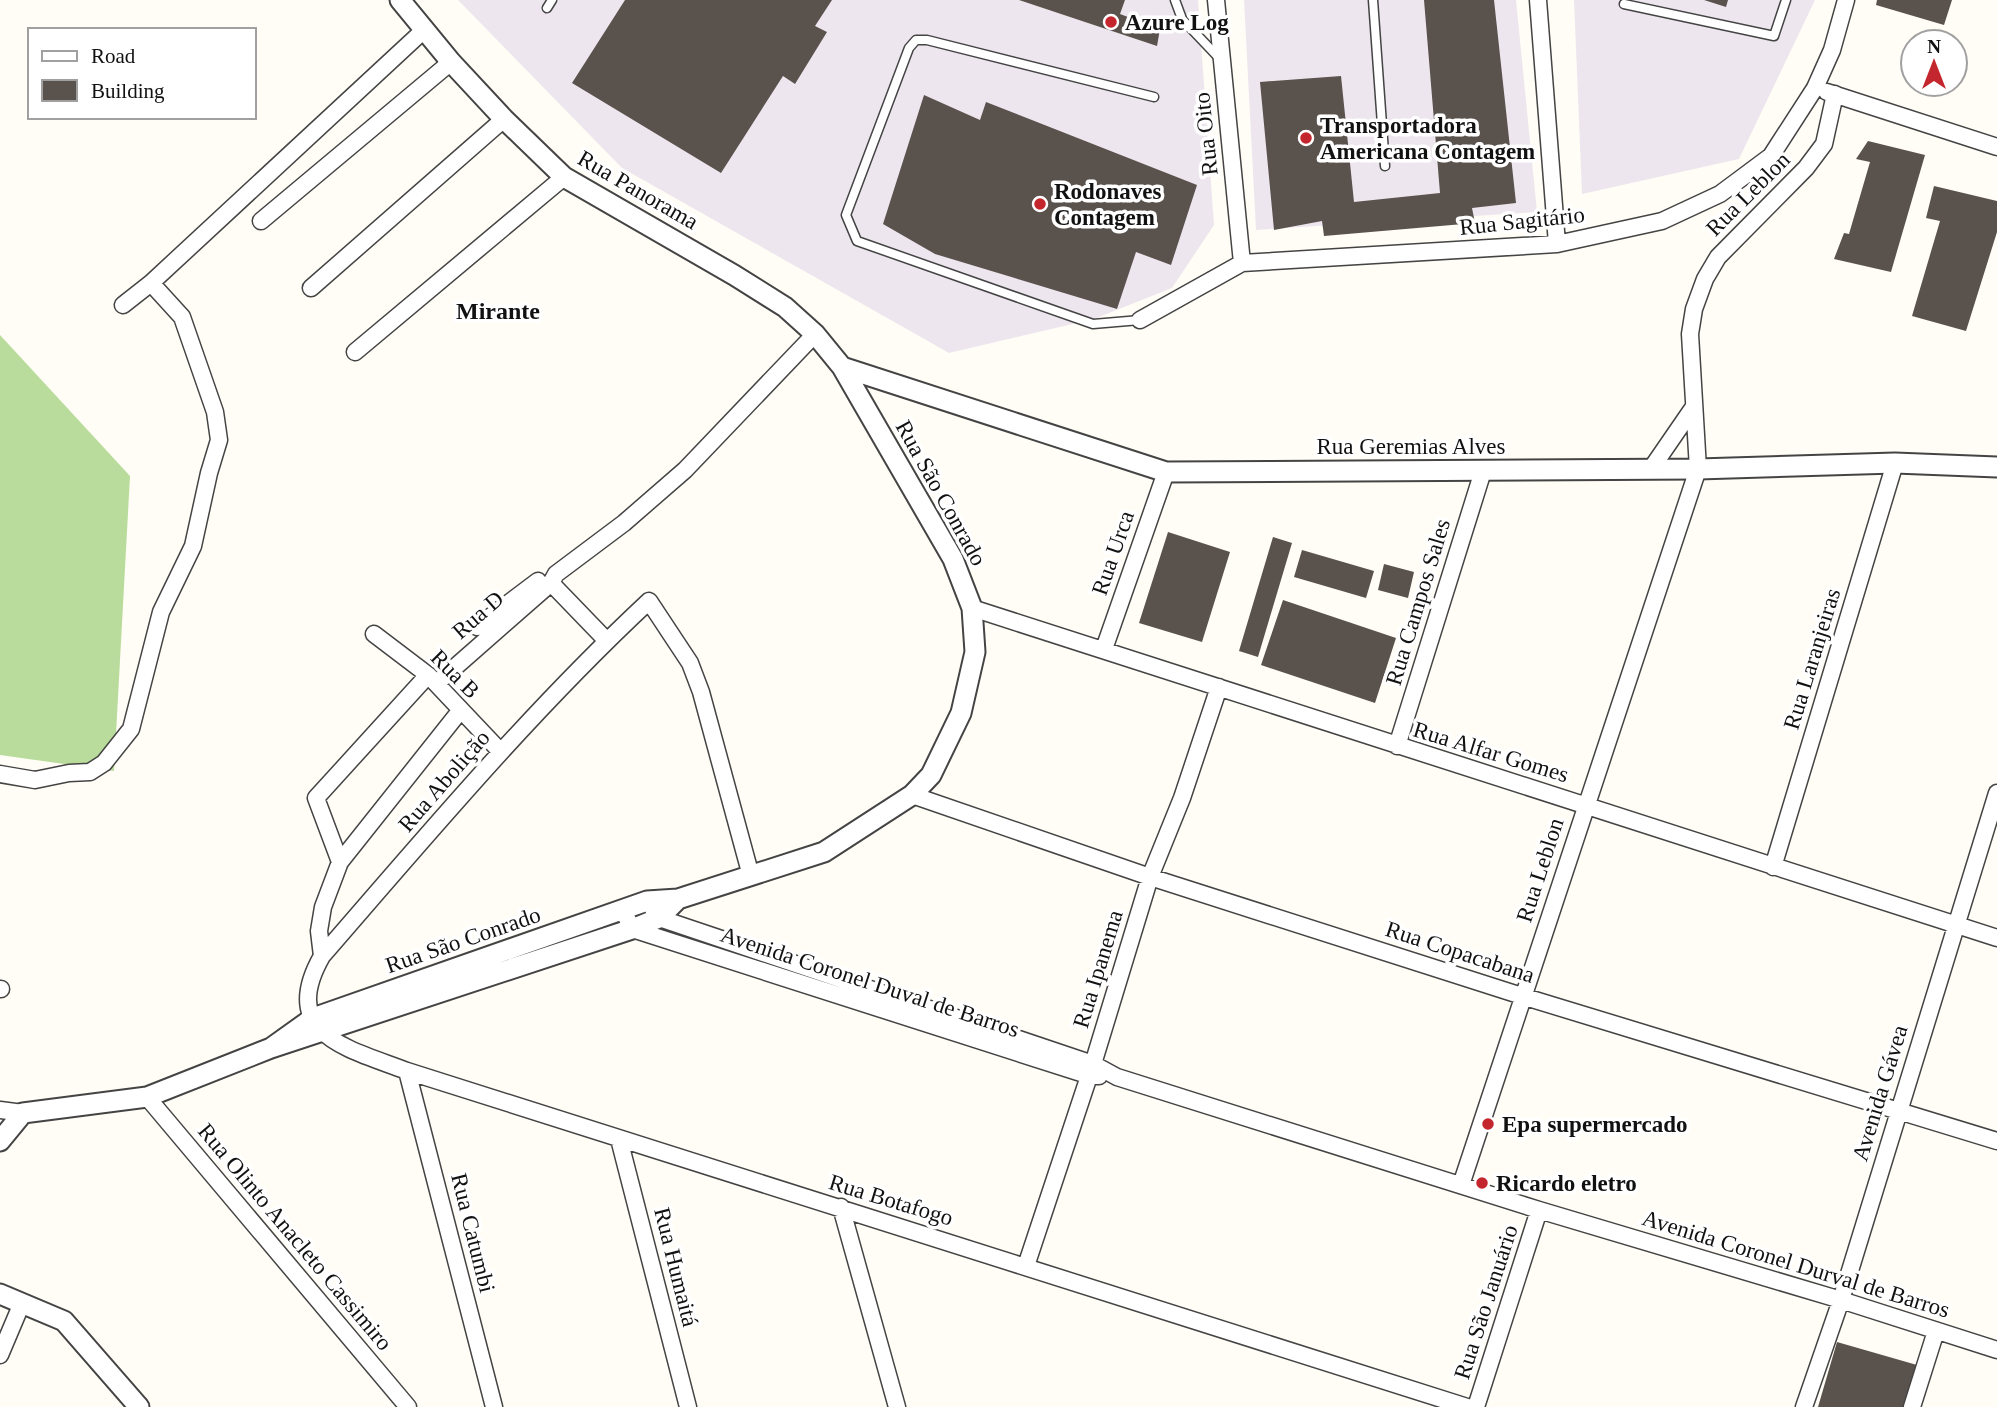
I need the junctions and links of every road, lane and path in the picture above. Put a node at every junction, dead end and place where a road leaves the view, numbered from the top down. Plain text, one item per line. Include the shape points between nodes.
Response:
1 (400, 0) edge
2 (552, 0) edge
3 (1175, 0) edge
4 (1216, 0) edge
5 (1373, 0) edge
6 (1538, 0) edge
7 (1786, 0) edge
8 (1846, 0) edge
9 (1624, 4) dead end
10 (547, 8) dead end
11 (425, 30) junction
12 (1222, 61) junction
13 (451, 62) junction
14 (1815, 88) junction
15 (1835, 94) junction
16 (1154, 97) dead end
17 (503, 119) junction
18 (1997, 147) edge
19 (1385, 166) dead end
20 (564, 177) junction
21 (261, 221) dead end
22 (1557, 244) junction
23 (1242, 263) junction
24 (151, 284) junction
25 (312, 288) dead end
26 (123, 305) dead end
27 (1140, 320) joint
28 (816, 334) junction
29 (355, 352) dead end
30 (842, 367) junction
31 (1693, 408) junction
32 (1895, 463) junction
33 (1997, 467) edge
34 (1651, 469) junction
35 (1698, 469) junction
36 (1482, 471) junction
37 (1166, 472) junction
38 (554, 579) junction
39 (972, 608) junction
40 (477, 627) dead end
41 (374, 634) dead end
42 (607, 641) junction
43 (1104, 649) junction
44 (432, 679) junction
45 (1219, 687) junction
46 (460, 710) junction
47 (1397, 746) junction
48 (500, 751) junction
49 (0, 775) edge
50 (1997, 793) edge
51 (912, 795) junction
52 (1586, 805) junction
53 (340, 862) junction
54 (1773, 867) junction
55 (751, 876) junction
56 (1150, 877) junction
57 (678, 899) junction
58 (647, 901) junction
59 (622, 910) junction
60 (659, 918) junction
61 (1955, 925) junction
62 (632, 929) junction
63 (1997, 938) edge
64 (738, 944) junction
65 (322, 956) junction
66 (732, 961) junction
67 (1522, 996) junction
68 (917, 1012) junction
69 (317, 1026) junction
70 (1091, 1070) junction
71 (407, 1071) junction
72 (146, 1097) junction
73 (0, 1110) edge
74 (1898, 1111) junction
75 (23, 1113) junction
76 (620, 1139) junction
77 (0, 1141) edge
78 (1997, 1141) edge
79 (1461, 1185) junction
80 (841, 1208) junction
81 (1539, 1210) junction
82 (1026, 1266) junction
83 (0, 1294) edge
84 (1841, 1300) junction
85 (22, 1303) junction
86 (1936, 1331) junction
87 (1997, 1350) edge
88 (0, 1355) edge
89 (139, 1407) edge
90 (408, 1407) edge
91 (494, 1407) edge
92 (688, 1407) edge
93 (897, 1407) edge
94 (1466, 1407) edge
95 (1476, 1407) edge
96 (1804, 1407) edge
97 (1912, 1407) edge

1 - 11 street, Rua Panorama
2 - 10 lane
3 - 12 lane via 1182,19
4 - 12 street, Rua Oito
5 - 19 lane
6 - 22 street
7 - 9 lane via 1774,36
8 - 14 street, Rua Sagitário
11 - 13 street, Rua Panorama
11 - 24 street
12 - 23 street, Rua Oito
13 - 17 street, Rua Panorama
13 - 21 street
14 - 15 street
14 - 22 street, Rua Sagitário via 1771,156 1720,194 1662,221
15 - 18 street
15 - 31 street, Rua Leblon via 1824,144 1806,168 1733,239 1705,279 1690,334
16 - 27 lane via 916,40 909,48 846,215 857,241 1093,324
17 - 20 street, Rua Panorama
17 - 25 street
20 - 28 street, Rua Panorama via 734,275 785,307
20 - 29 street
22 - 23 street, Rua Sagitário
23 - 27 street, Rua Sagitário
24 - 26 street
24 - 49 street via 183,317 215,412 219,440 193,546 161,612 131,729 104,763 90,772 35,780
28 - 30 street, Rua Panorama
28 - 38 street via 685,470
30 - 37 street, Rua Geremias Alves
30 - 39 street, Rua São Conrado via 954,559
31 - 34 street
31 - 35 street, Rua Leblon
32 - 33 street, Rua Geremias Alves
32 - 35 street, Rua Geremias Alves
32 - 54 street, Rua Laranjeiras
34 - 35 street, Rua Geremias Alves
34 - 36 street, Rua Geremias Alves
35 - 52 street, Rua Leblon
36 - 37 street, Rua Geremias Alves
36 - 47 street, Rua Campos Sales
37 - 43 street, Rua Urca
38 - 40 street via 541,579
38 - 42 street
38 - 44 street, Rua D
39 - 43 street, Rua Alfar Gomes
39 - 51 street, Rua São Conrado via 975,652 961,713 931,775
41 - 44 street, Rua B
42 - 48 street, Rua Abolição
42 - 55 street, Rua Abolição via 649,601 690,663
43 - 45 street, Rua Alfar Gomes
44 - 46 street, Rua B
44 - 53 street via 316,798
45 - 47 street, Rua Alfar Gomes
45 - 56 street, Rua Ipanema
46 - 48 street, Rua B
46 - 53 street, Rua Abolição
47 - 52 street, Rua Alfar Gomes
48 - 65 street, Rua Abolição
50 - 61 street, Avenida Gávea
51 - 55 street, Rua São Conrado via 824,852
51 - 56 street, Rua Copacabana
52 - 54 street, Rua Alfar Gomes
52 - 67 street, Rua Leblon
53 - 65 street, Rua Abolição via 323,907
54 - 61 street, Rua Alfar Gomes
55 - 57 street, Rua São Conrado
56 - 67 street, Rua Copacabana
56 - 70 street, Rua Ipanema
57 - 58 street, Rua São Conrado
57 - 60 street, Rua São Conrado
58 - 59 street, Rua São Conrado
58 - 60 street
59 - 62 street
59 - 69 street, Rua São Conrado
60 - 62 street, Rua São Conrado
60 - 64 street, Avenida Coronel Duval de Barros
61 - 63 street, Rua Alfar Gomes
61 - 74 street, Avenida Gávea
62 - 66 street, Avenida Coronel Duval de Barros
62 - 69 street, Rua São Conrado
64 - 66 street
64 - 68 street, Avenida Coronel Duval de Barros
65 - 69 street, Rua Abolição via 309,987
66 - 68 street, Avenida Coronel Duval de Barros
67 - 74 street, Rua Copacabana
67 - 79 street, Rua Leblon
68 - 70 street, Avenida Coronel Duval de Barros
69 - 71 street, Rua Botafogo via 338,1044
69 - 72 street, Rua São Conrado
70 - 79 street, Avenida Coronel Duval de Barros
70 - 82 street, Rua Ipanema
71 - 76 street, Rua Botafogo
71 - 91 street, Rua Catumbi
72 - 75 street, Rua São Conrado
72 - 90 street, Rua Olinto Anacleto Cassimiro
73 - 75 street
74 - 78 street, Rua Copacabana
74 - 84 street, Avenida Gávea
75 - 77 street
76 - 80 street, Rua Botafogo
76 - 92 street, Rua Humaitá
79 - 81 street, Avenida Coronel Durval de Barros
80 - 82 street, Rua Botafogo
80 - 93 street
81 - 84 street, Avenida Coronel Durval de Barros
81 - 95 street, Rua São Januário
82 - 94 street, Rua Botafogo
83 - 85 street
84 - 86 street, Avenida Coronel Durval de Barros
84 - 96 street, Avenida Gávea
85 - 88 street
85 - 89 street via 64,1321
86 - 87 street, Avenida Coronel Durval de Barros
86 - 97 street

